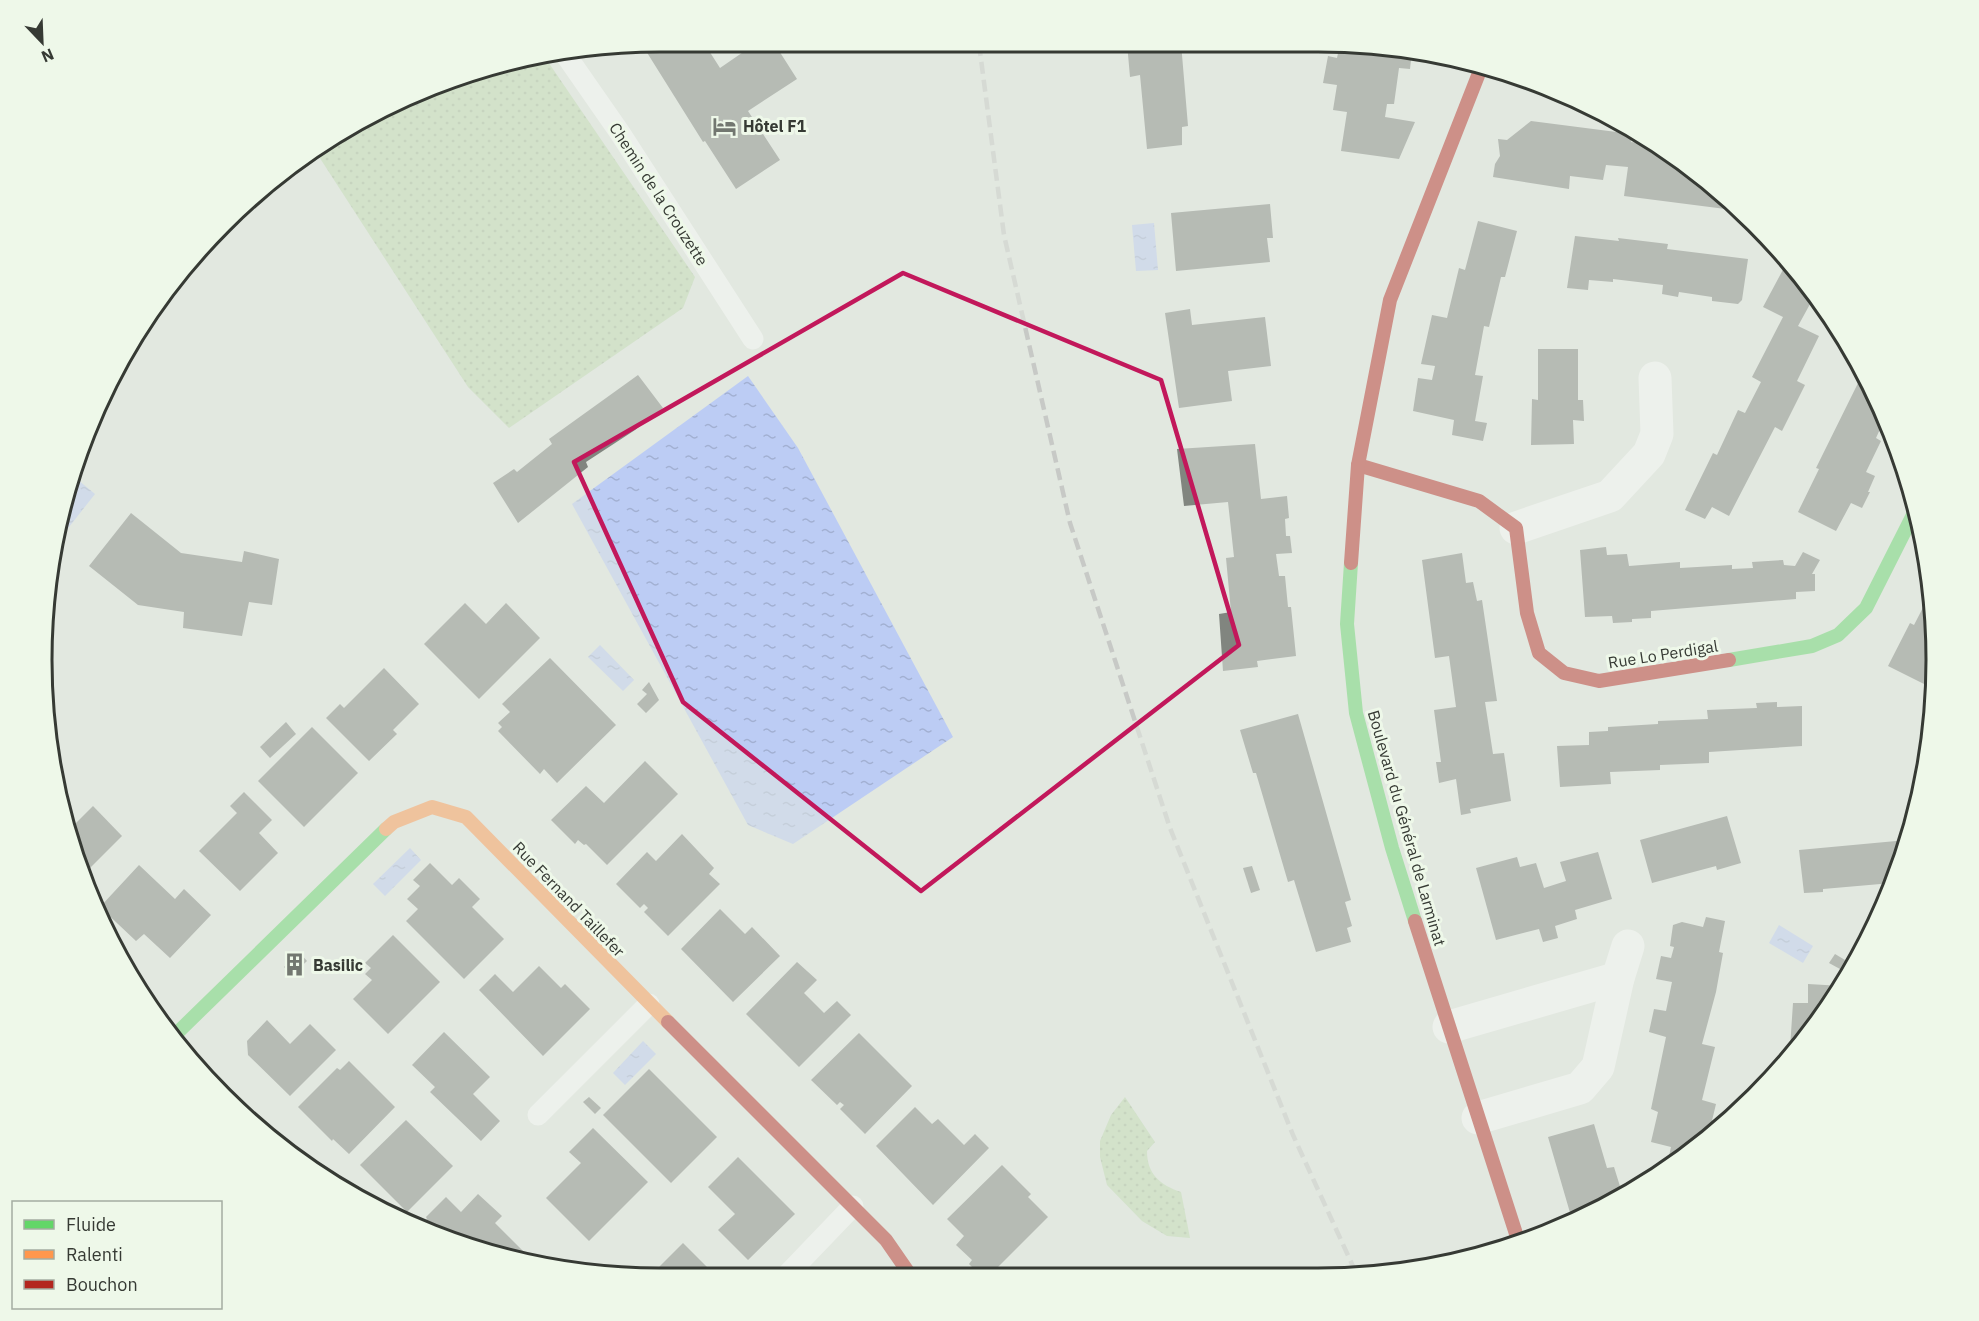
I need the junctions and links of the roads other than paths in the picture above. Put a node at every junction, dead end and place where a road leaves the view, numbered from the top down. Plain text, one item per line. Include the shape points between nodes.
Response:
1 (569, 60) edge
2 (1479, 74) edge
3 (753, 339) dead end
4 (1655, 378) dead end
5 (1358, 465) junction
6 (1910, 521) edge
7 (1516, 528) junction
8 (1628, 946) dead end
9 (1618, 978) junction
10 (649, 1004) junction
11 (1449, 1027) junction
12 (178, 1032) edge
13 (538, 1115) dead end
14 (1478, 1118) junction
15 (853, 1206) junction
16 (1516, 1235) edge
17 (794, 1268) edge
18 (905, 1268) edge

1 - 3 lane, Chemin de la Crouzette
2 - 5 street, Boulevard du Général de Larminat via 1390,300
4 - 7 street via 1657,434 1649,454 1626,480 1610,496
5 - 7 street via 1479,501
5 - 11 street, Boulevard du Général de Larminat via 1347,624 1356,713 1392,848
6 - 7 street, Rue Lo Perdigal via 1866,608 1838,634 1812,646 1599,681 1564,673 1539,653 1527,613
8 - 9 street
9 - 11 street
9 - 14 street via 1598,1067 1580,1088
10 - 12 street, Rue Fernand Taillefer via 466,817 432,807 394,822
10 - 13 lane
10 - 15 street, Rue Fernand Taillefer
11 - 14 street, Boulevard du Général de Larminat
14 - 16 street, Boulevard du Général de Larminat
15 - 17 lane
15 - 18 street, Rue Fernand Taillefer via 886,1240

